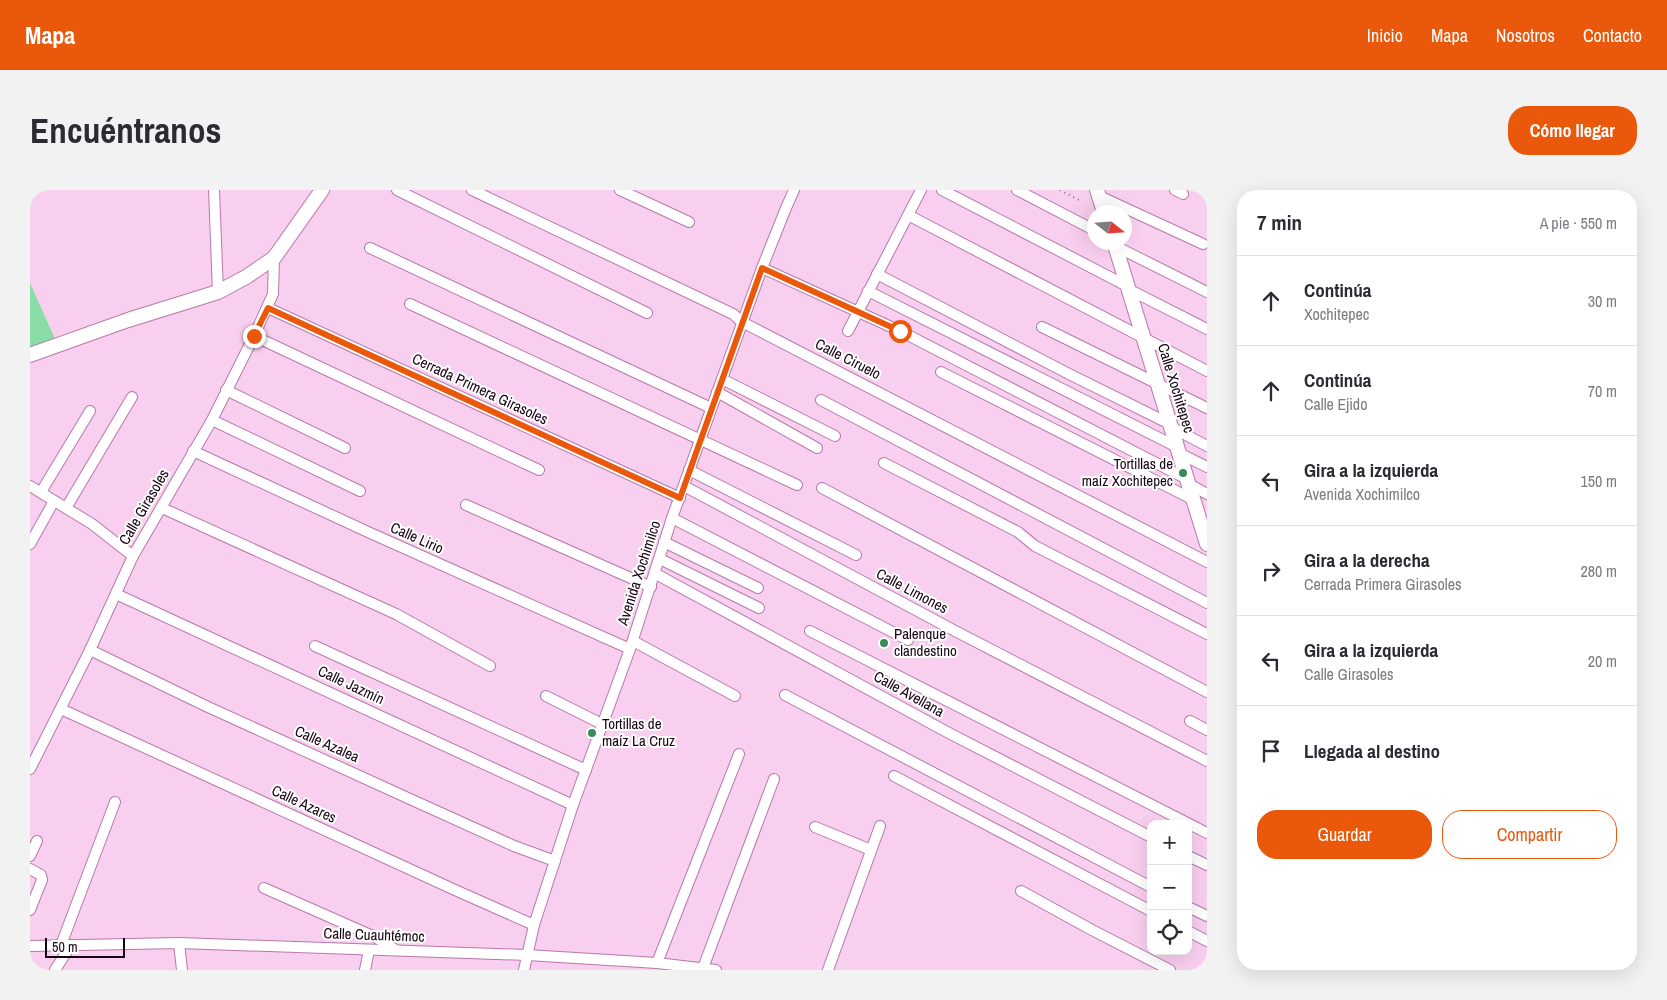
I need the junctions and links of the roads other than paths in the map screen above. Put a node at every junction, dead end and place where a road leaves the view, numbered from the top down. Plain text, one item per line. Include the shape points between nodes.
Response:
1 (214, 190) edge
2 (322, 190) edge
3 (397, 190) edge
4 (472, 190) edge
5 (620, 190) edge
6 (794, 190) edge
7 (921, 190) edge
8 (942, 190) edge
9 (1017, 190) edge
10 (1098, 193) edge
11 (1102, 205) edge
12 (908, 215) junction
13 (689, 222) dead end
14 (1087, 226) edge
15 (1203, 244) dead end
16 (370, 248) dead end
17 (1116, 250) edge
18 (1126, 250) edge
19 (274, 258) junction
20 (762, 268) junction
21 (877, 274) junction
22 (1128, 288) junction
23 (218, 292) junction
24 (868, 292) junction
25 (1207, 292) edge
26 (410, 304) dead end
27 (268, 308) junction
28 (858, 311) junction
29 (647, 313) dead end
30 (742, 322) junction
31 (1042, 327) dead end
32 (1207, 329) edge
33 (848, 332) dead end
34 (254, 336) junction
35 (1143, 338) junction
36 (30, 355) edge
37 (1207, 371) edge
38 (941, 372) dead end
39 (722, 379) junction
40 (1157, 382) junction
41 (226, 390) junction
42 (717, 392) junction
43 (132, 397) dead end
44 (821, 400) dead end
45 (712, 408) junction
46 (1207, 408) edge
47 (90, 411) dead end
48 (212, 420) junction
49 (1170, 426) junction
50 (835, 436) dead end
51 (700, 440) junction
52 (1207, 446) edge
53 (345, 448) dead end
54 (817, 448) dead end
55 (1178, 450) junction
56 (194, 451) junction
57 (884, 463) dead end
58 (1207, 468) edge
59 (539, 470) dead end
60 (689, 470) junction
61 (1188, 482) junction
62 (797, 485) dead end
63 (30, 486) edge
64 (684, 486) junction
65 (822, 488) dead end
66 (360, 491) dead end
67 (41, 492) junction
68 (1207, 494) edge
69 (680, 498) junction
70 (1194, 500) junction
71 (54, 501) junction
72 (466, 505) dead end
73 (66, 508) junction
74 (162, 508) junction
75 (672, 518) junction
76 (1204, 527) edge
77 (664, 542) junction
78 (30, 544) edge
79 (1207, 544) edge
80 (856, 555) dead end
81 (133, 556) junction
82 (660, 559) junction
83 (1207, 562) edge
84 (656, 574) junction
85 (651, 586) junction
86 (758, 588) dead end
87 (116, 594) junction
88 (1207, 603) edge
89 (759, 608) dead end
90 (810, 631) dead end
91 (1207, 634) edge
92 (908, 640) dead end
93 (631, 645) junction
94 (315, 646) dead end
95 (90, 650) junction
96 (490, 666) dead end
97 (1207, 692) edge
98 (785, 695) dead end
99 (546, 696) dead end
100 (736, 696) dead end
101 (61, 709) junction
102 (1190, 721) dead end
103 (602, 724) junction
104 (1207, 730) edge
105 (739, 754) dead end
106 (1207, 761) edge
107 (30, 769) edge
108 (586, 770) junction
109 (894, 776) dead end
110 (774, 779) dead end
111 (115, 802) dead end
112 (573, 805) junction
113 (880, 826) dead end
114 (815, 827) dead end
115 (1207, 833) edge
116 (1147, 835) edge
117 (37, 841) dead end
118 (871, 850) junction
119 (30, 856) edge
120 (1192, 858) edge
121 (554, 862) junction
122 (1207, 865) edge
123 (30, 869) edge
124 (1147, 885) edge
125 (264, 888) dead end
126 (1021, 891) dead end
127 (1192, 909) edge
128 (30, 910) edge
129 (1149, 910) edge
130 (1207, 916) edge
131 (534, 925) junction
132 (1192, 933) edge
133 (1207, 941) edge
134 (179, 943) junction
135 (66, 945) junction
136 (30, 946) edge
137 (369, 950) junction
138 (397, 951) junction
139 (527, 955) junction
140 (657, 963) junction
141 (703, 968) junction
142 (55, 970) edge
143 (182, 970) edge
144 (365, 970) edge
145 (524, 970) edge
146 (716, 970) edge
147 (828, 970) edge
148 (1170, 970) edge

1 - 23 street
2 - 19 street
3 - 29 street
4 - 30 street, Calle Ciruelo via 733,314
5 - 13 street
6 - 20 street, Avenida Xochimilco
7 - 12 street
8 - 22 street
9 - 14 street
10 - 11 street
10 - 15 street
12 - 21 street
12 - 35 street
16 - 45 street
17 - 22 street, Calle Xochitepec
18 - 25 street
19 - 23 street
19 - 27 street, Calle Girasoles via 273,294
20 - 28 street
20 - 30 street, Avenida Xochimilco
21 - 24 street
21 - 49 street
22 - 32 street
22 - 35 street, Calle Xochitepec
23 - 36 street
24 - 28 street
24 - 55 street
26 - 51 street
27 - 34 street, Calle Girasoles
27 - 69 street, Cerrada Primera Girasoles
28 - 33 street
28 - 61 street
30 - 39 street, Avenida Xochimilco
30 - 83 street, Calle Ciruelo
31 - 40 street
34 - 41 street, Calle Girasoles
34 - 59 street
35 - 37 street
35 - 40 street, Calle Xochitepec
38 - 70 street
39 - 42 street, Avenida Xochimilco
39 - 50 street
40 - 46 street
40 - 49 street, Calle Xochitepec
41 - 48 street, Calle Girasoles
41 - 53 street
42 - 45 street, Avenida Xochimilco
42 - 54 street
43 - 73 street
44 - 88 street
45 - 51 street, Avenida Xochimilco
47 - 67 street
48 - 56 street, Calle Girasoles
48 - 66 street
49 - 52 street
49 - 55 street, Calle Xochitepec
51 - 60 street, Avenida Xochimilco
51 - 62 street
55 - 58 street
55 - 61 street, Calle Xochitepec
56 - 74 street, Calle Girasoles
56 - 93 street, Calle Lirio via 377,536
57 - 91 street via 1018,532 1035,546
60 - 64 street, Avenida Xochimilco
60 - 80 street
61 - 68 street
61 - 70 street, Calle Xochitepec
63 - 67 street
64 - 69 street, Avenida Xochimilco
64 - 106 street, Calle Limones
65 - 97 street
67 - 71 street
69 - 75 street, Avenida Xochimilco
70 - 76 street, Calle Xochitepec
71 - 73 street
71 - 78 street
72 - 85 street
73 - 81 street
74 - 81 street, Calle Girasoles
74 - 96 street via 396,614
75 - 77 street, Avenida Xochimilco
75 - 92 street
76 - 79 street, Calle Xochitepec
77 - 82 street, Avenida Xochimilco
77 - 86 street
81 - 87 street, Calle Girasoles
82 - 84 street, Avenida Xochimilco
82 - 89 street
84 - 85 street, Avenida Xochimilco
84 - 116 street, Calle Avellana via 947,732
85 - 93 street, Avenida Xochimilco
87 - 95 street, Calle Girasoles
87 - 112 street, Calle Jazmín
90 - 115 street
93 - 100 street, Calle Lirio
93 - 103 street, Avenida Xochimilco
94 - 108 street
95 - 101 street, Calle Girasoles
95 - 121 street, Calle Azalea via 208,707
98 - 124 street
99 - 103 street
101 - 107 street, Calle Girasoles
101 - 131 street, Calle Azares
102 - 104 street
103 - 108 street, Avenida Xochimilco
105 - 140 street
108 - 112 street, Avenida Xochimilco
109 - 129 street
110 - 141 street
111 - 135 street
112 - 121 street, Avenida Xochimilco
113 - 118 street
114 - 118 street
117 - 119 street
118 - 147 street
120 - 122 street
121 - 131 street, Avenida Xochimilco
123 - 128 street via 41,875 42,880
125 - 138 street via 375,937
126 - 148 street
127 - 130 street
131 - 139 street, Avenida Xochimilco
132 - 133 street
134 - 135 street, Calle Cuauhtémoc
134 - 137 street, Calle Cuauhtémoc
134 - 143 street
135 - 136 street, Calle Cuauhtémoc
135 - 142 street
137 - 138 street, Calle Cuauhtémoc
137 - 144 street
138 - 139 street, Calle Cuauhtémoc
139 - 140 street, Calle Cuauhtémoc
139 - 145 street, Avenida Xochimilco
140 - 141 street, Calle Cuauhtémoc
141 - 146 street, Calle Cuauhtémoc

